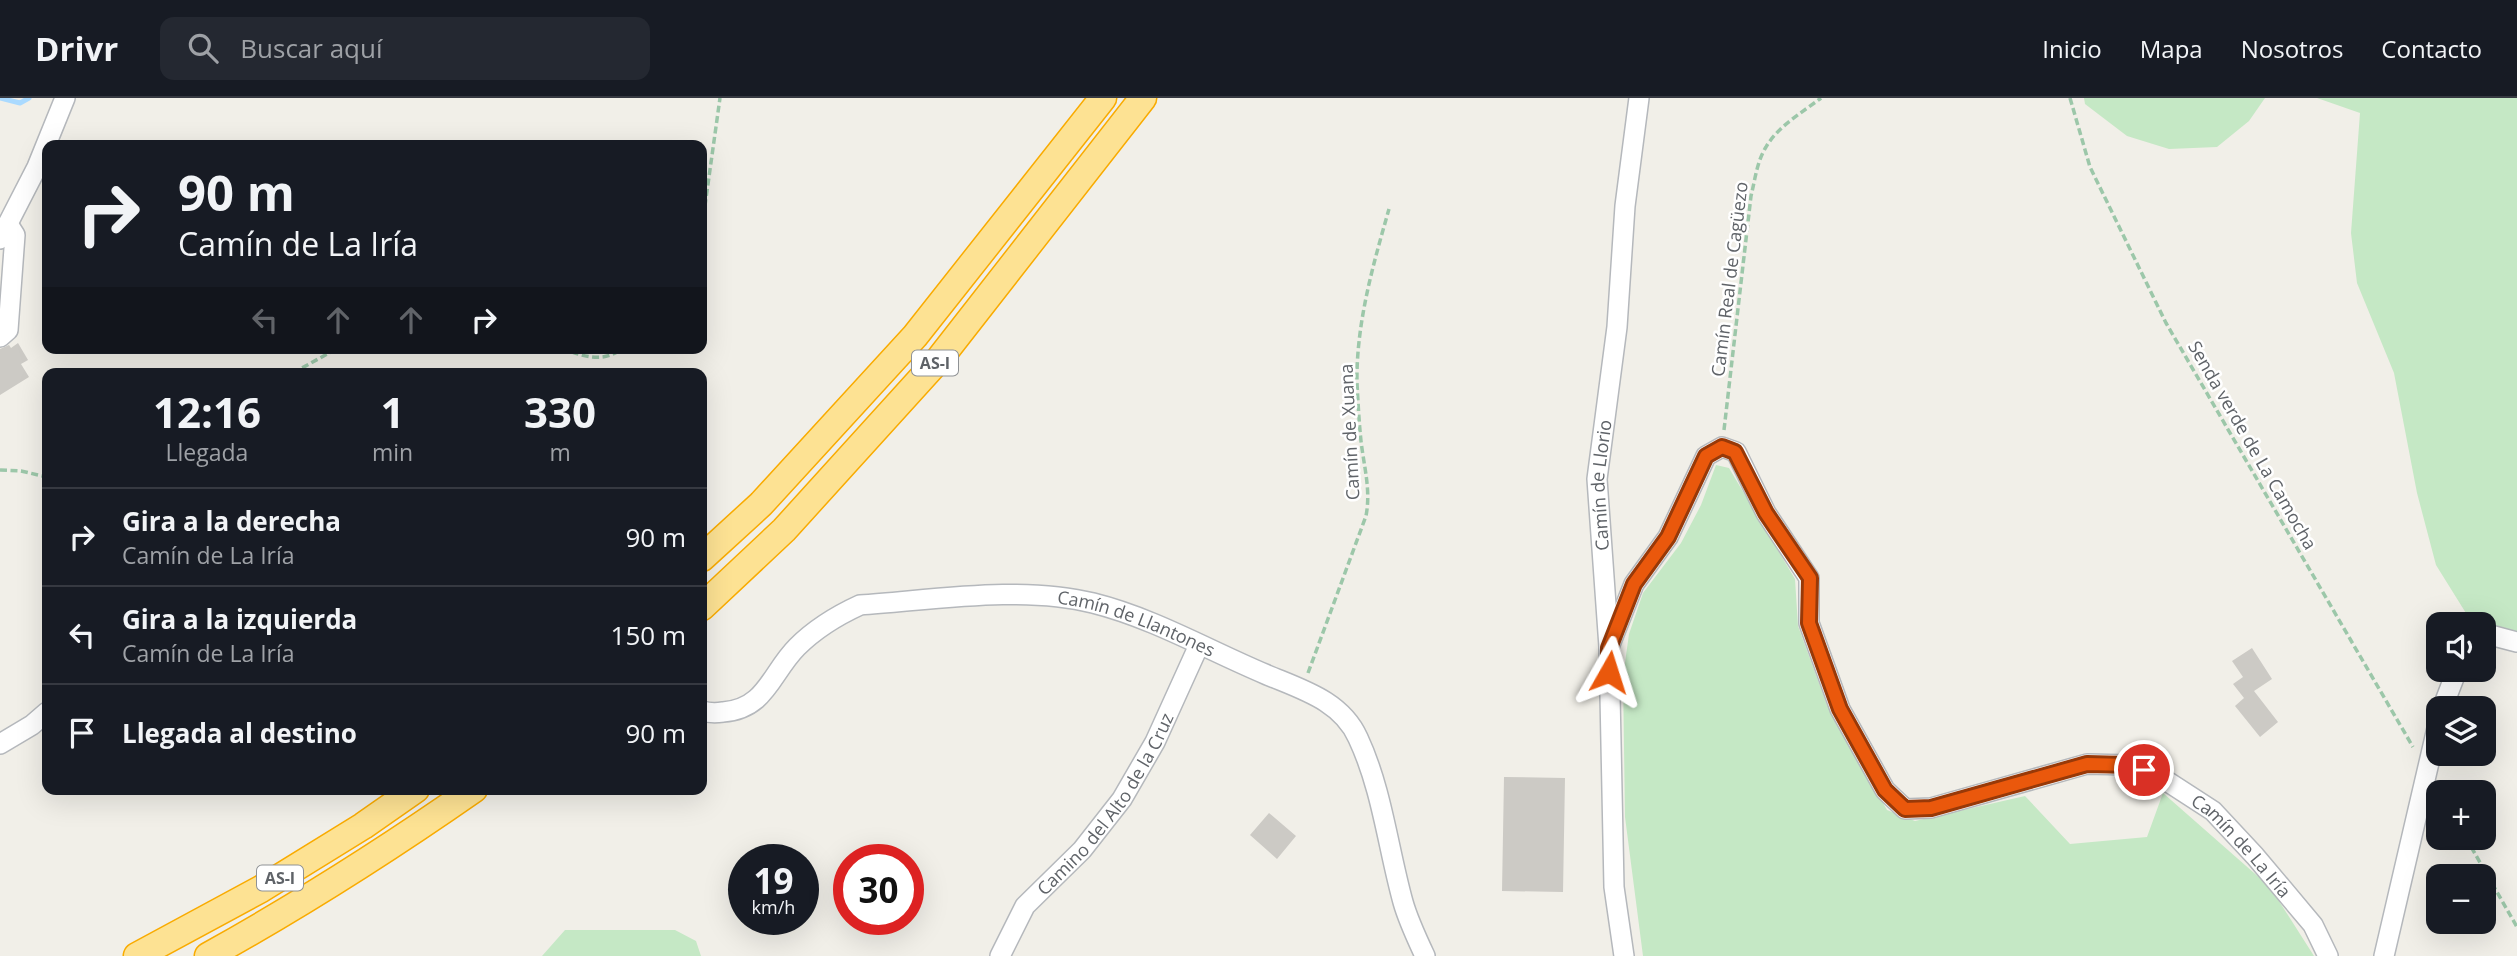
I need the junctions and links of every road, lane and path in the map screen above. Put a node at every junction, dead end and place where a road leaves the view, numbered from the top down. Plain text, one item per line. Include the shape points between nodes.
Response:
1 (65, 98) edge
2 (720, 98) edge
3 (1102, 98) edge
4 (1143, 98) edge
5 (1639, 98) edge
6 (1821, 98) edge
7 (2070, 98) edge
8 (48, 140) edge
9 (42, 155) edge
10 (707, 191) edge
11 (1390, 209) dead end
12 (4, 231) edge
13 (0, 337) edge
14 (327, 354) edge
15 (576, 354) edge
16 (612, 354) edge
17 (302, 368) edge
18 (1722, 447) junction
19 (0, 470) edge
20 (42, 476) edge
21 (707, 554) edge
22 (707, 602) edge
23 (2496, 637) edge
24 (2517, 642) edge
25 (1199, 645) junction
26 (1609, 648) junction
27 (1303, 688) junction
28 (707, 712) edge
29 (42, 716) edge
30 (0, 744) edge
31 (2427, 766) edge
32 (2426, 769) junction
33 (407, 795) edge
34 (465, 795) edge
35 (2473, 850) edge
36 (2517, 927) edge
37 (137, 956) edge
38 (208, 956) edge
39 (1000, 956) edge
40 (1425, 956) edge
41 (1625, 956) edge
42 (2328, 956) edge
43 (2384, 956) edge

1 - 8 street
2 - 10 path
3 - 21 highway, AS-I via 915,336 761,505
4 - 22 highway, AS-I via 940,358 784,530
5 - 26 street, Camín de Llorio via 1597,479
6 - 18 path, Camín Real de Cagüezo via 1766,146 1758,166
7 - 32 path, Senda verde de La Camocha via 2090,167 2166,323
9 - 12 street
11 - 27 path, Camín de Xuana via 1362,319 1357,381 1369,500
12 - 13 street via 15,235 8,330
14 - 17 path
15 - 16 path via 603,358
18 - 26 street via 1706,456 1668,537 1634,584
18 - 42 street, Camín de La Iría via 1735,452 1766,513 1810,578 1809,623 1840,709 1885,790 1905,809 1931,808 2087,764 2129,765 2159,776 2213,811 2313,925
19 - 20 path
23 - 24 street
25 - 27 street, Camín de Llantones
25 - 28 street, Camín de Llantones via 1137,616 1090,602 1027,594 860,605 814,631 758,699 736,711
25 - 39 street, Camino del Alto de la Cruz via 1155,742 1122,799 1082,850 1025,906
26 - 41 street, Camín de Llorio via 1614,887
27 - 40 street, Camín de Llantones via 1334,707 1358,737 1403,905
29 - 30 street
31 - 32 street
32 - 43 street
33 - 37 highway, AS-I via 261,889
34 - 38 highway, AS-I via 383,852
35 - 36 path

